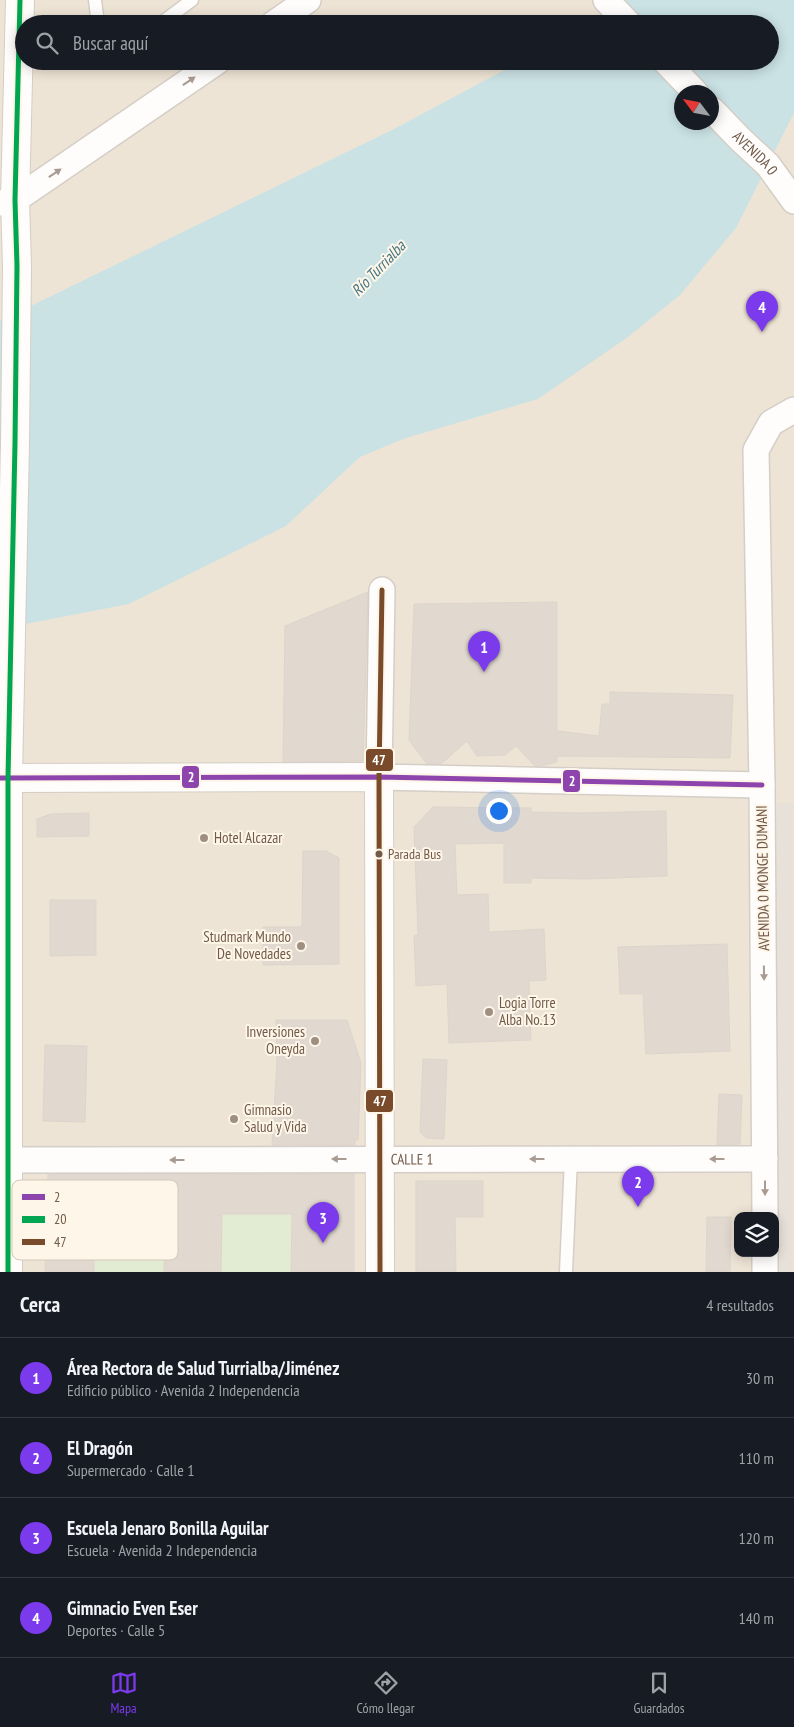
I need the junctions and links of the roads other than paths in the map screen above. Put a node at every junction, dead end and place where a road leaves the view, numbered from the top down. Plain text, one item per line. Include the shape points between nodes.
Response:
1 (20, 0) edge
2 (95, 0) edge
3 (192, 0) edge
4 (308, 0) edge
5 (606, 0) edge
6 (19, 15) edge
7 (97, 15) edge
8 (172, 15) edge
9 (286, 15) edge
10 (620, 15) edge
11 (15, 70) edge
12 (205, 70) edge
13 (674, 70) edge
14 (688, 85) edge
15 (719, 118) edge
16 (7, 202) edge
17 (794, 202) edge
18 (794, 410) edge
19 (382, 590) dead end
20 (379, 777) junction
21 (4, 778) edge
22 (762, 785) junction
23 (4, 977) edge
24 (380, 1159) junction
25 (571, 1159) junction
26 (765, 1159) junction
27 (4, 1160) edge
28 (765, 1212) edge
29 (765, 1257) edge
30 (8, 1272) edge
31 (380, 1272) edge
32 (566, 1272) edge
33 (765, 1272) edge

1 - 6 street
2 - 7 lane
3 - 8 lane
4 - 9 street
5 - 10 street
11 - 16 street
16 -> 12 street
13 - 14 street
15 - 17 street, AVENIDA 0 via 768,165
16 - 21 street via 17,266 13,586
18 - 22 street, AVENIDA 0 MONGE DUMANI via 771,423 756,450
19 - 20 street
20 - 21 street
20 - 22 street
20 - 24 street
21 - 23 street
22 -> 26 street, AVENIDA 0 MONGE DUMANI
23 - 27 street
25 -> 24 street, CALLE 1
24 -> 27 street, CALLE 1
24 - 31 street
26 -> 25 street, CALLE 1
25 - 32 lane
26 -> 28 street, AVENIDA 0 MONGE DUMANI
27 - 30 street
29 - 33 street

